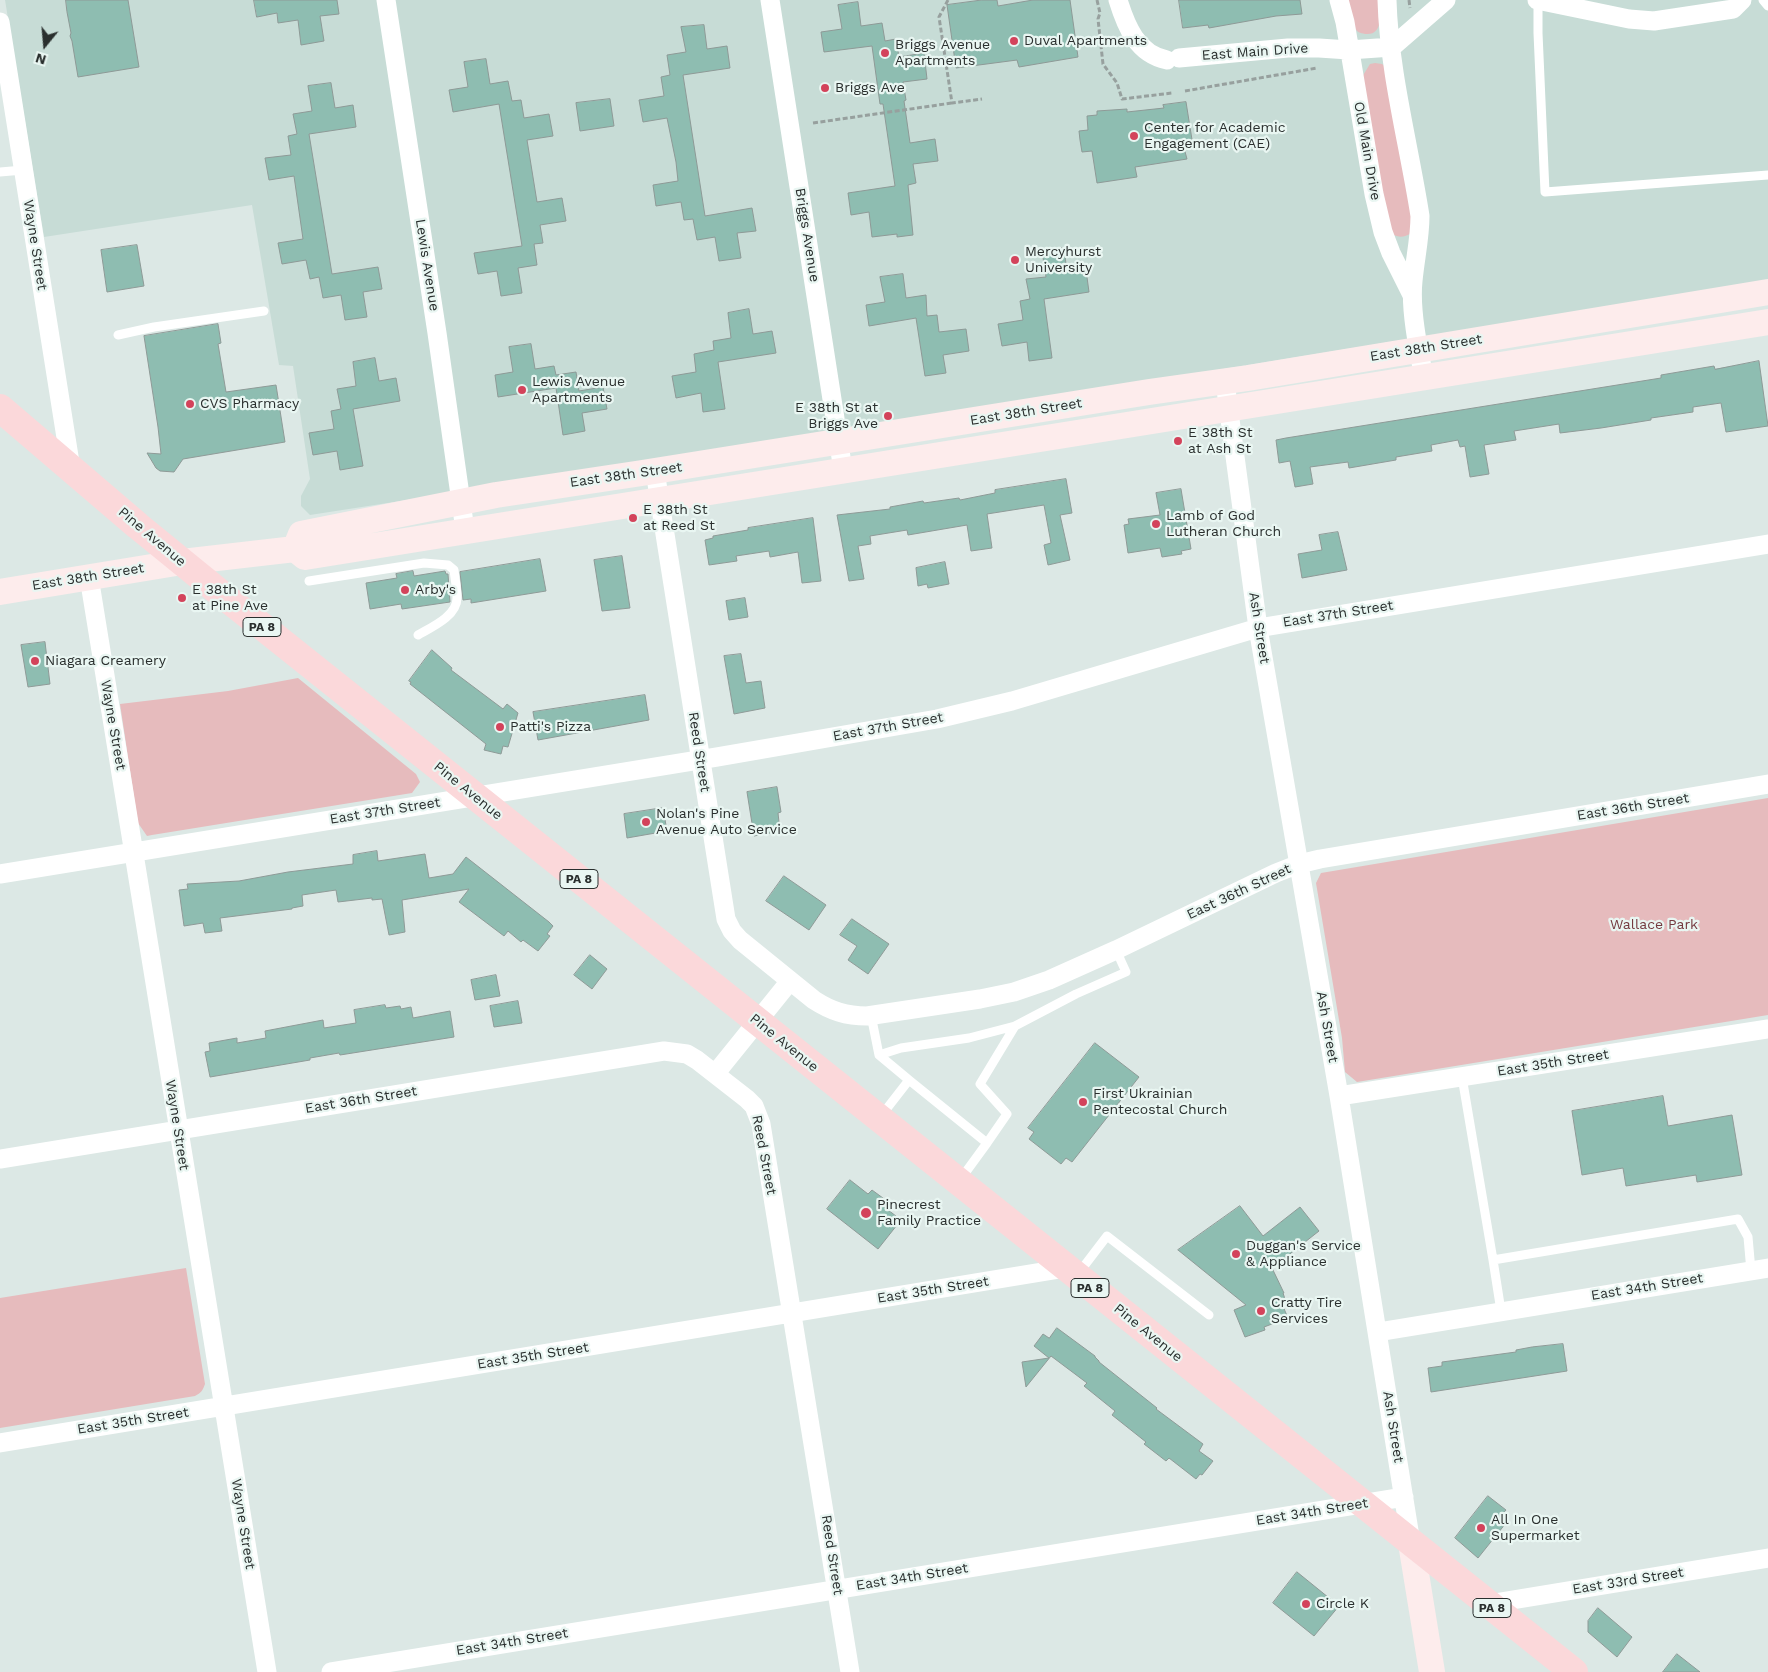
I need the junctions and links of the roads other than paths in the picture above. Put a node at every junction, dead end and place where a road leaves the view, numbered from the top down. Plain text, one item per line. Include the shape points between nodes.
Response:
1 (386, 0) edge
2 (770, 0) edge
3 (1118, 0) edge
4 (1339, 0) edge
5 (1387, 0) edge
6 (1446, 0) edge
7 (1537, 0) edge
8 (1742, 0) edge
9 (1763, 0) edge
10 (1768, 6) edge
11 (0, 22) edge
12 (1392, 47) junction
13 (1349, 50) junction
14 (23, 170) junction
15 (0, 172) edge
16 (1768, 175) edge
17 (1768, 292) edge
18 (1412, 296) junction
19 (264, 311) dead end
20 (1768, 322) edge
21 (118, 335) dead end
22 (1419, 350) junction
23 (1424, 377) junction
24 (1225, 382) junction
25 (0, 408) edge
26 (1229, 409) junction
27 (840, 441) junction
28 (71, 469) junction
29 (843, 470) junction
30 (655, 471) junction
31 (659, 499) junction
32 (462, 502) junction
33 (465, 530) junction
34 (1768, 544) edge
35 (295, 549) junction
36 (182, 562) junction
37 (89, 577) junction
38 (308, 581) dead end
39 (0, 592) edge
40 (1258, 628) junction
41 (418, 635) dead end
42 (700, 760) junction
43 (1768, 784) edge
44 (475, 796) junction
45 (134, 852) junction
46 (1299, 864) junction
47 (0, 874) edge
48 (1116, 950) junction
49 (790, 981) junction
50 (871, 1015) junction
51 (758, 1022) junction
52 (1015, 1026) junction
53 (1768, 1029) edge
54 (879, 1055) junction
55 (716, 1074) junction
56 (1462, 1077) junction
57 (909, 1080) junction
58 (1339, 1096) junction
59 (879, 1119) junction
60 (178, 1130) junction
61 (987, 1143) junction
62 (0, 1159) edge
63 (958, 1182) junction
64 (1493, 1260) junction
65 (1760, 1269) edge
66 (1071, 1272) junction
67 (1501, 1311) junction
68 (792, 1313) junction
69 (1209, 1316) dead end
70 (1378, 1332) junction
71 (224, 1406) junction
72 (0, 1442) edge
73 (1404, 1497) junction
74 (1362, 1504) junction
75 (1411, 1543) junction
76 (1768, 1558) edge
77 (837, 1590) junction
78 (1488, 1604) junction
79 (267, 1672) edge
80 (331, 1672) edge
81 (850, 1672) edge
82 (1432, 1672) edge
83 (1574, 1672) edge

1 - 32 street, Lewis Avenue
2 - 27 street, Briggs Avenue
3 - 13 street, East Main Drive via 1125,23 1139,45 1150,54 1173,59 1288,48
4 - 13 street, Old Main Drive
5 - 12 street, Old Main Drive
6 - 12 street
7 - 8 street via 1654,21 1733,9
7 - 16 lane via 1545,192
9 - 10 lane
11 - 14 street, Wayne Street
12 - 13 street, East Main Drive
12 - 18 street, Old Main Drive via 1420,216
13 - 18 street, Old Main Drive via 1383,232
14 - 15 lane
14 - 28 street, Wayne Street
17 - 22 main road, East 38th Street
18 - 22 street, Old Main Drive
19 - 21 lane
20 - 23 main road, East 38th Street
22 - 23 street, Old Main Drive
22 - 24 main road, East 38th Street
23 - 26 main road, East 38th Street
24 - 26 street, Ash Street
24 - 27 main road, East 38th Street
25 - 28 main road, Pine Avenue / PA 8
26 - 29 main road, East 38th Street
26 - 40 street, Ash Street
27 - 29 street, Briggs Avenue
27 - 30 main road, East 38th Street
28 - 36 main road, Pine Avenue / PA 8
29 - 31 main road, East 38th Street
30 - 31 street, Reed Street
30 - 32 main road, East 38th Street
31 - 33 main road, East 38th Street
31 - 42 street, Reed Street
32 - 33 street, Lewis Avenue
32 - 35 main road, East 38th Street via 301,534
33 - 35 main road, East 38th Street via 305,557
34 - 40 street, East 37th Street
35 - 36 main road, East 38th Street
36 - 37 main road, East 38th Street
36 - 44 main road, Pine Avenue / PA 8
37 - 39 main road, East 38th Street
37 - 45 street, Wayne Street
38 - 41 lane via 424,563 448,565 454,570 457,600 454,609
40 - 42 street, East 37th Street via 964,713
40 - 46 street, Ash Street
42 - 44 street, East 37th Street
42 - 49 street, Reed Street via 726,919 740,940
43 - 46 street, East 36th Street
44 - 45 street, East 37th Street
44 - 51 main road, Pine Avenue / PA 8
45 - 47 street, East 37th Street
45 - 60 street, Wayne Street
46 - 48 street, East 36th Street
46 - 58 street, Ash Street
48 - 50 street, East 36th Street via 1014,992
48 - 52 lane via 1126,972
49 - 50 street, East 36th Street via 826,1008 852,1016
49 - 51 street
50 - 54 lane
51 - 55 street
51 - 59 main road, Pine Avenue / PA 8
52 - 54 lane
52 - 61 lane via 980,1084 1006,1114
53 - 56 street, East 35th Street
54 - 57 lane
55 - 60 street, East 36th Street via 687,1054 664,1051
55 - 68 street, Reed Street via 747,1099 758,1115
56 - 58 street, East 35th Street
56 - 64 lane
57 - 59 lane
57 - 61 lane
58 - 70 street, Ash Street
59 - 63 main road, Pine Avenue / PA 8
60 - 62 street, East 36th Street
60 - 71 street, Wayne Street
61 - 63 lane
63 - 66 main road, Pine Avenue / PA 8
64 - 65 lane via 1738,1219
64 - 67 lane
65 - 67 street, East 34th Street
66 - 68 street, East 35th Street
66 - 69 lane via 1107,1236
66 - 74 main road, Pine Avenue / PA 8
67 - 70 street, East 34th Street
68 - 71 street, East 35th Street
68 - 77 street, Reed Street
70 - 73 street, Ash Street
71 - 72 street, East 35th Street
71 - 79 street, Wayne Street
73 - 74 street, East 34th Street
73 - 75 street, Ash Street
74 - 75 main road, Pine Avenue / PA 8
74 - 77 street, East 34th Street
75 - 78 main road, Pine Avenue / PA 8
75 - 82 main road, Ash Street
76 - 78 street, East 33rd Street
77 - 80 street, East 34th Street
77 - 81 street, Reed Street
78 - 83 main road, Pine Avenue / PA 8

